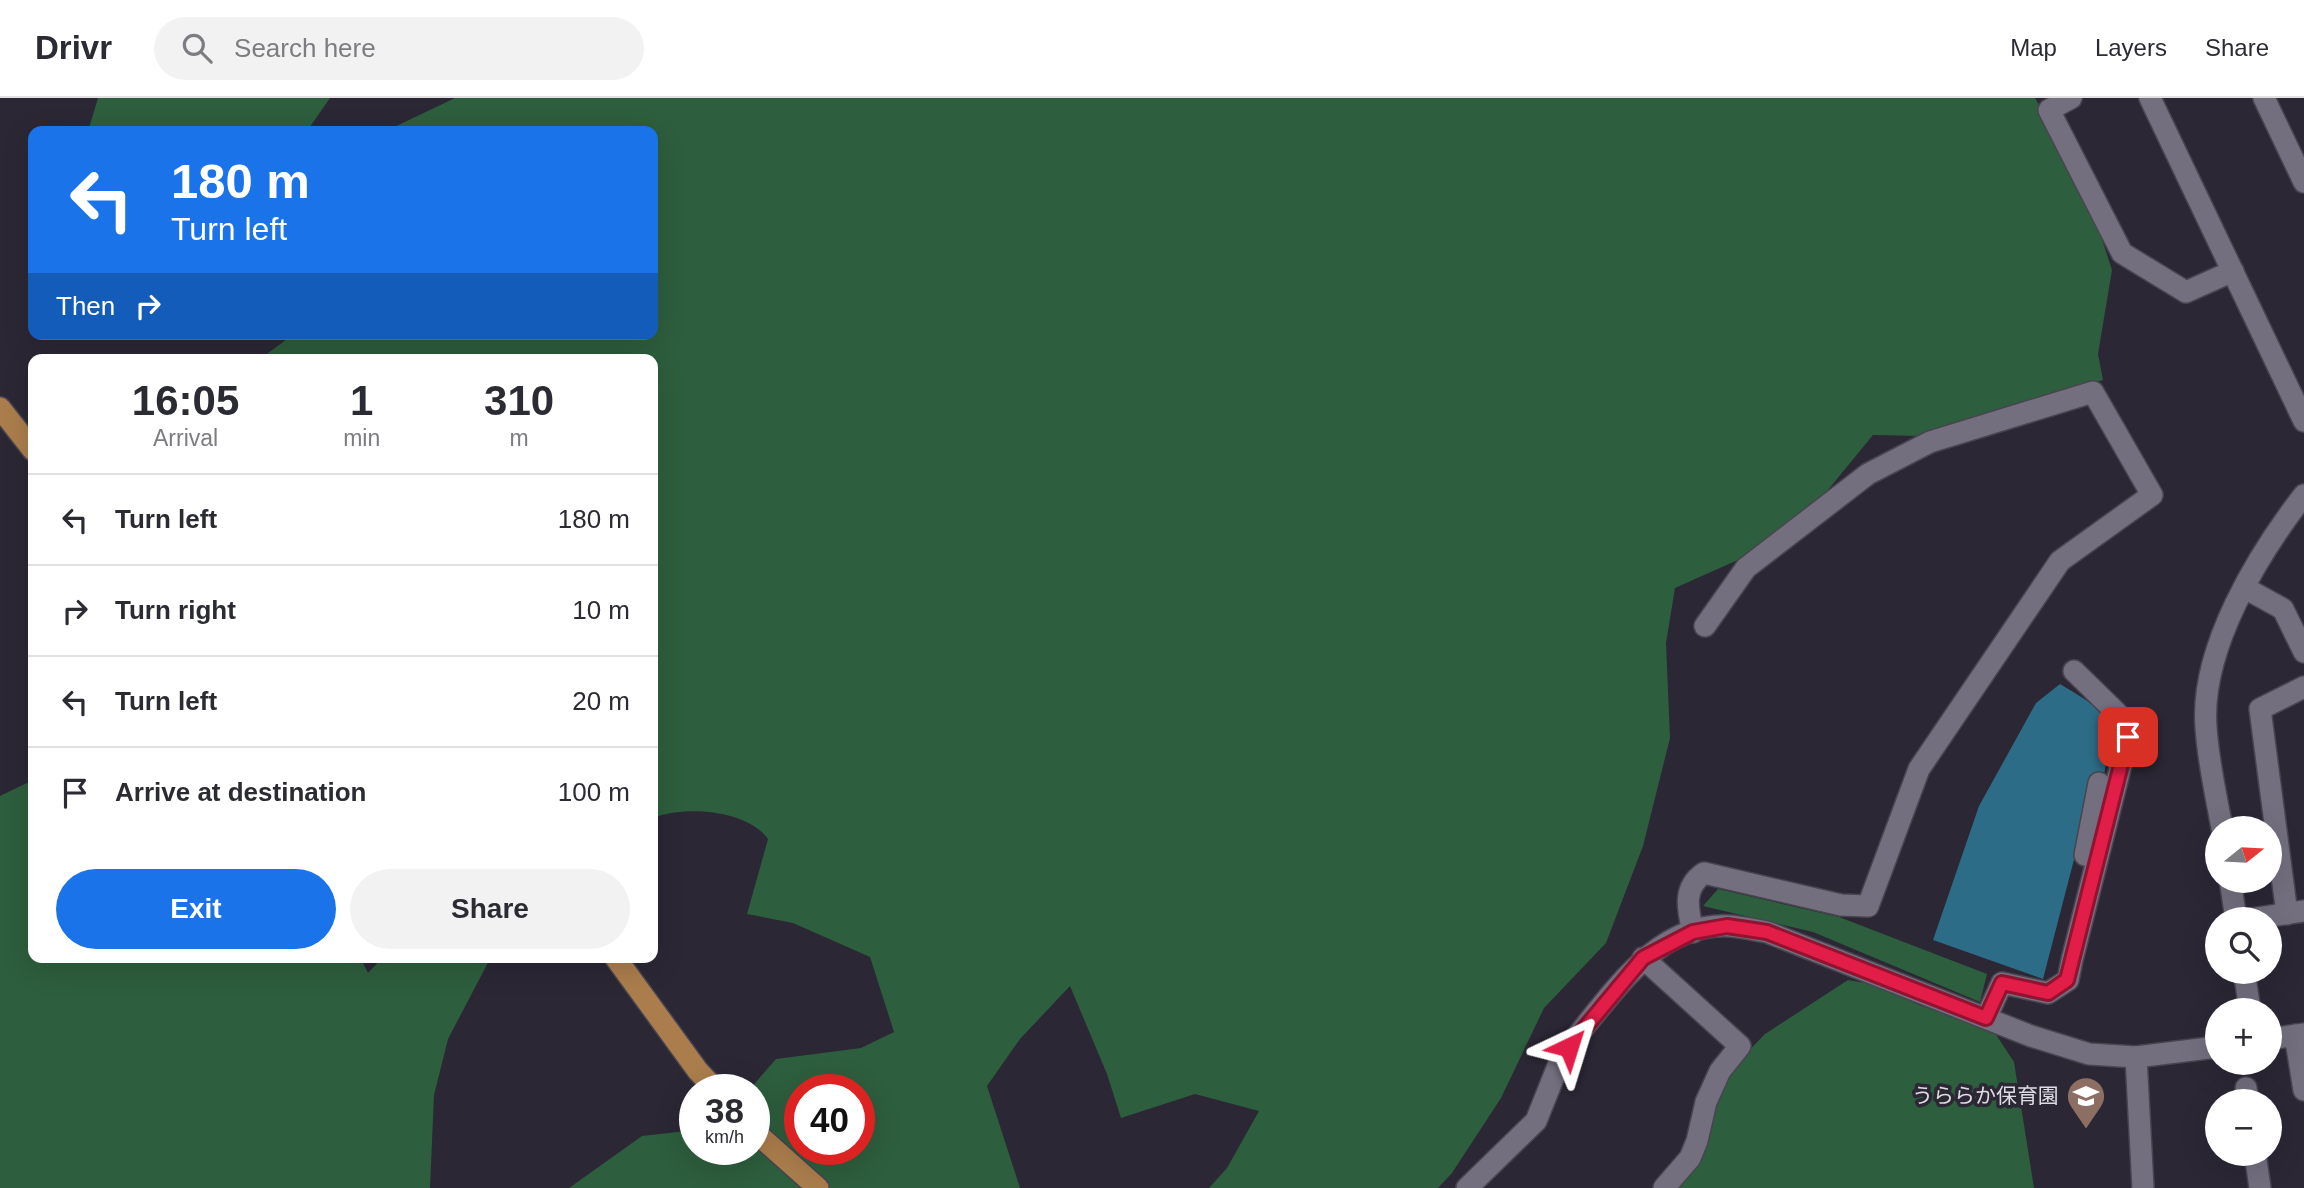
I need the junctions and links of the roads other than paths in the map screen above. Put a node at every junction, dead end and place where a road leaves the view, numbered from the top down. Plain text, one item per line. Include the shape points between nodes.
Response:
1 (2071, 98) edge
2 (2150, 98) edge
3 (2264, 98) edge
4 (2304, 182) edge
5 (2233, 271) junction
6 (0, 408) edge
7 (2304, 421) edge
8 (28, 444) edge
9 (2304, 495) edge
10 (2245, 587) junction
11 (1705, 626) dead end
12 (2304, 652) edge
13 (2074, 671) dead end
14 (2304, 687) edge
15 (2099, 783) dead end
16 (2220, 816) edge
17 (2296, 912) edge
18 (1693, 932) junction
19 (1643, 958) junction
20 (2073, 960) junction
21 (618, 963) edge
22 (1986, 1018) junction
23 (2300, 1034) edge
24 (2282, 1037) edge
25 (2205, 1049) edge
26 (2136, 1058) junction
27 (701, 1074) edge
28 (2304, 1090) edge
29 (770, 1145) edge
30 (2257, 1166) edge
31 (818, 1188) edge
32 (1467, 1188) edge
33 (1664, 1188) edge
34 (2143, 1188) edge
35 (2260, 1188) edge

1 - 5 street via 2049,110 2122,253 2186,292
2 - 5 street
3 - 4 street
5 - 7 street
6 - 8 main road
9 - 10 street
10 - 12 street via 2283,609
10 - 16 street via 2224,629 2207,701 2205,726
11 - 18 street via 1746,568 1868,474 1930,442 2093,392 2152,495 2060,561 1919,769 1868,906 1841,905 1704,873 1694,879 1686,905
13 - 20 street via 2117,713 2128,737
14 - 17 street via 2260,709
15 - 20 street via 2066,956
18 - 19 street
18 - 22 street via 1727,926 1767,932
19 - 32 street via 1569,1047 1536,1121
19 - 33 street via 1740,1046 1720,1071 1706,1102 1690,1158
20 - 22 street via 2067,980 2048,993 2002,983
21 - 27 main road
22 - 26 street via 2089,1054
23 - 24 street
23 - 28 street
25 - 26 street
26 - 34 street
29 - 31 main road
30 - 35 street

